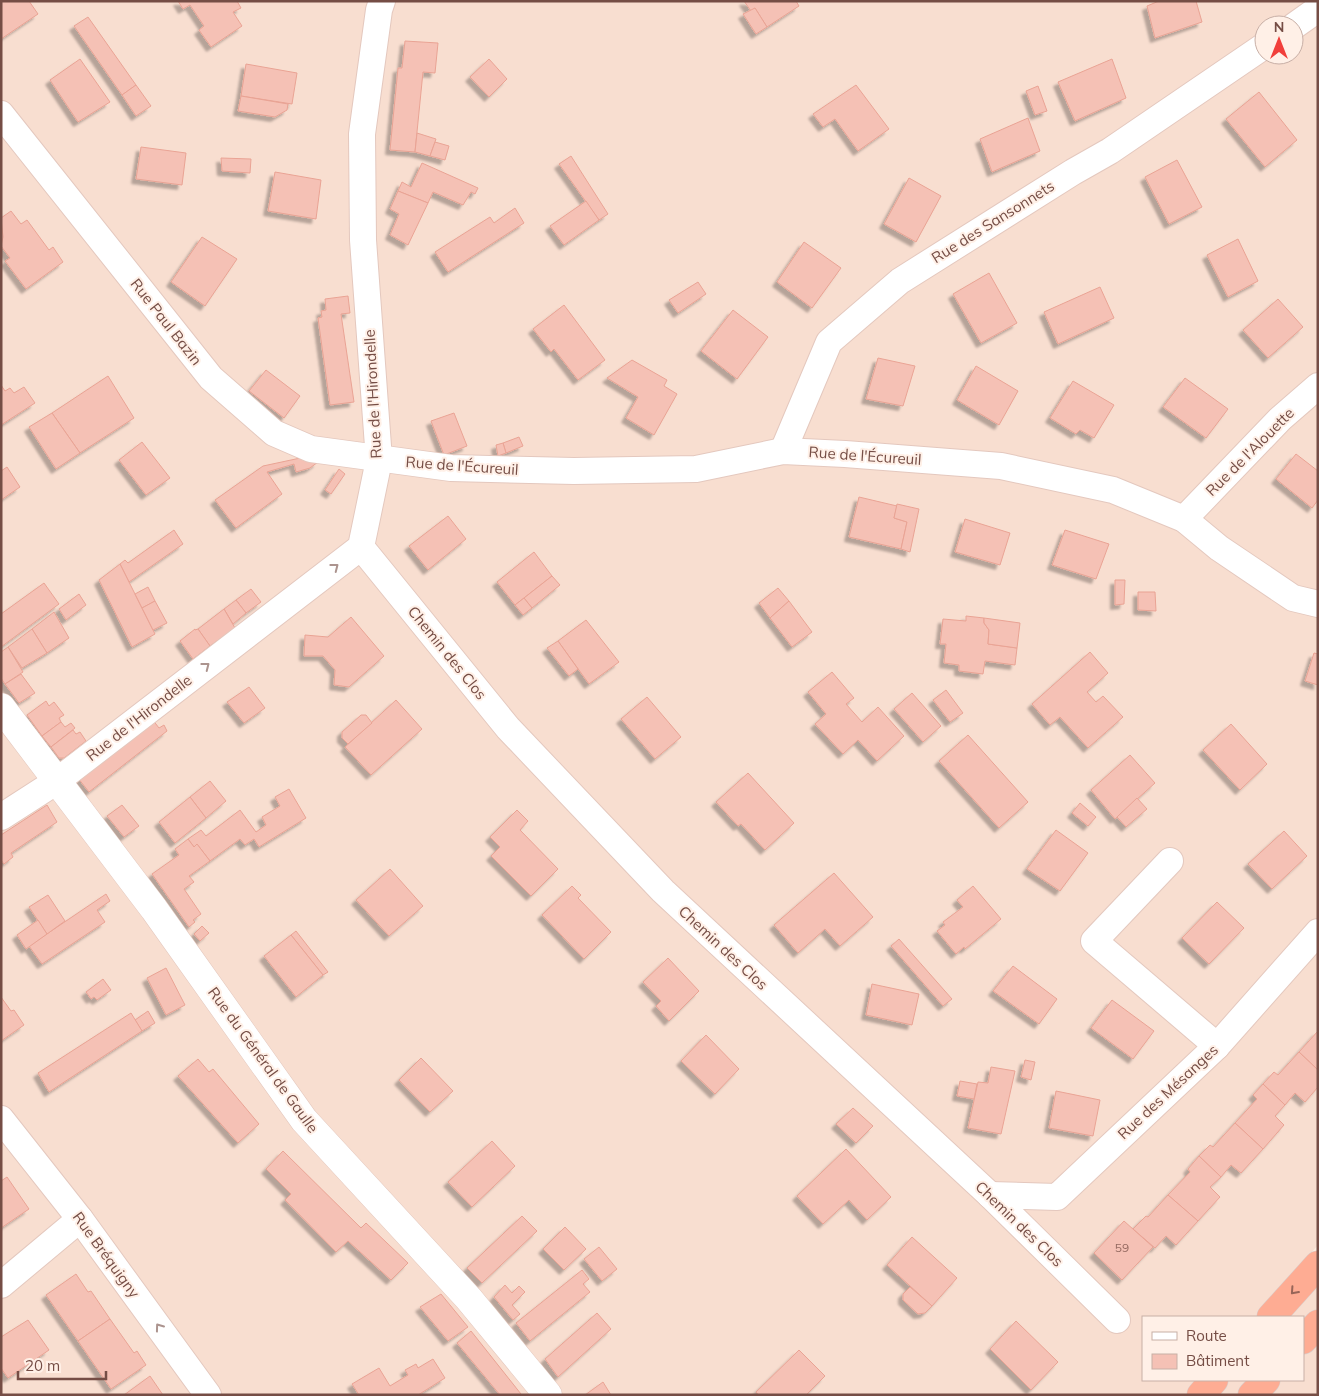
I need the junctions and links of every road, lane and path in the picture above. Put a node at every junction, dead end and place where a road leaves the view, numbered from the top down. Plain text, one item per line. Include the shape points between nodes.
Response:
1 (382, 1) edge
2 (1318, 9) edge
3 (1304, 19) edge
4 (1254, 53) edge
5 (1, 114) edge
6 (1318, 386) edge
7 (783, 451) junction
8 (379, 460) junction
9 (1184, 519) junction
10 (360, 547) junction
11 (1318, 604) edge
12 (1, 707) edge
13 (57, 781) junction
14 (1, 817) edge
15 (1170, 861) dead end
16 (1318, 932) edge
17 (1218, 1046) junction
18 (1, 1119) edge
19 (990, 1195) junction
20 (80, 1219) junction
21 (1318, 1265) edge
22 (1, 1285) edge
23 (1272, 1316) edge
24 (1117, 1320) dead end
25 (1318, 1324) edge
26 (1304, 1339) edge
27 (1213, 1381) edge
28 (1265, 1381) edge
29 (208, 1395) edge
30 (548, 1395) edge
31 (1201, 1395) edge
32 (1252, 1395) edge

1 - 8 street, Rue de l'Hirondelle via 362,134 363,240
2 - 3 street
4 - 7 street, Rue des Sansonnets via 1110,151 900,281 830,342
5 - 8 street, Rue Paul Bazin via 211,378 274,433 311,449
6 - 9 street, Rue de l'Alouette via 1280,419
7 - 8 street, Rue de l'Écureuil via 696,469 451,468
7 - 9 street, Rue de l'Écureuil via 1002,466 1113,490
8 - 10 street, Rue de l'Hirondelle
9 - 11 street, Rue de l'Écureuil via 1219,548 1293,598
13 -> 10 street, Rue de l'Hirondelle
10 - 19 street, Chemin des Clos via 508,728 662,892
12 - 13 street, Rue du Général de Gaulle
13 - 14 street, Rue de l'Hirondelle
13 - 30 street, Rue du Général de Gaulle via 154,909 304,1120 469,1300
15 - 17 street via 1094,941
16 - 17 street, Rue des Mésanges
17 - 19 street, Rue des Mésanges via 1058,1197
18 - 20 street, Rue Bréquigny
19 - 24 street, Chemin des Clos
20 - 22 street
29 -> 20 street, Rue Bréquigny
21 -> 23 highway
25 - 26 highway
27 - 31 highway
28 - 32 highway

